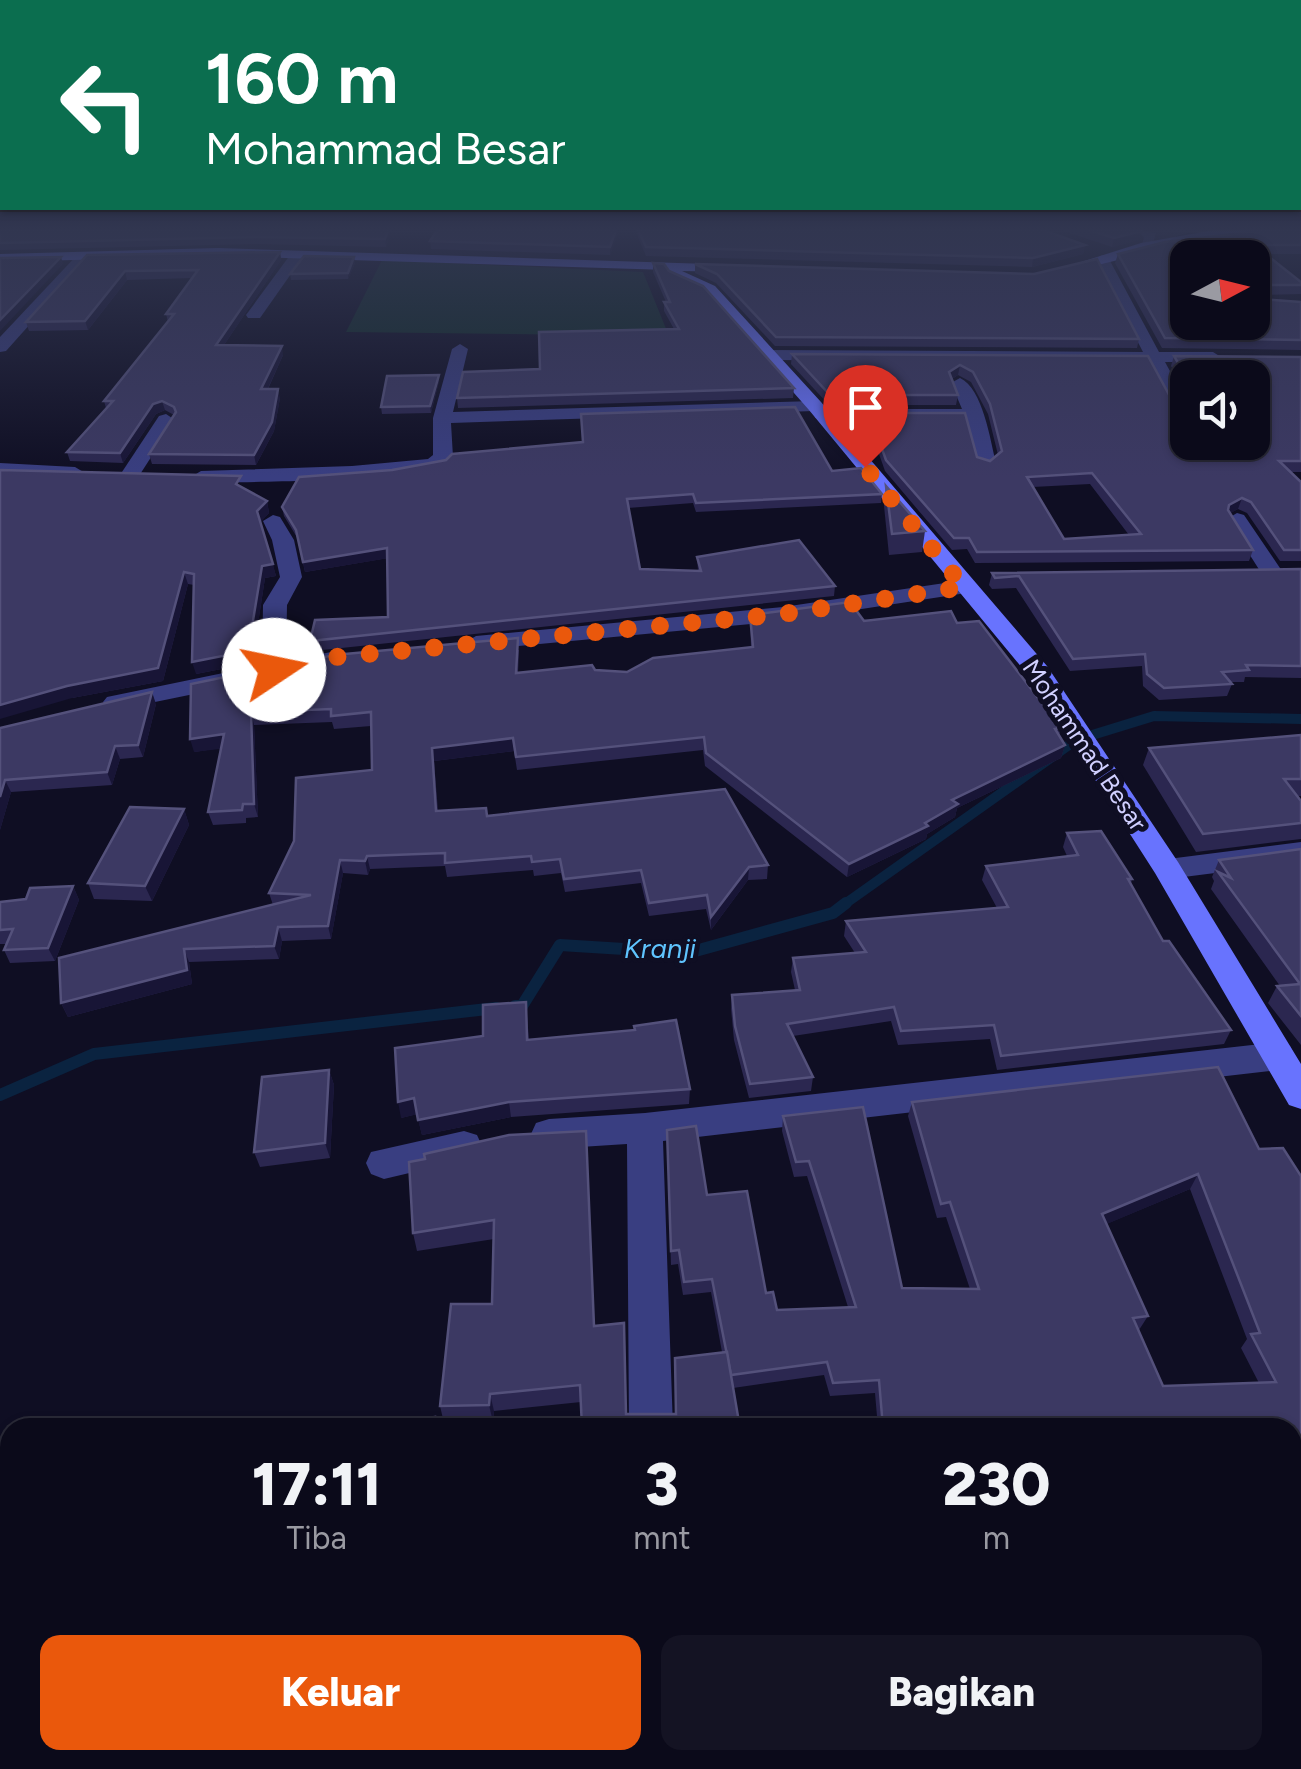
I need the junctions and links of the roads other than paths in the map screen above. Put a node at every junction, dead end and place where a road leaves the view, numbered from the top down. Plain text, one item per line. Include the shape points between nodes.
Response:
1 (33, 313) edge
2 (256, 313) edge
3 (730, 313) edge
4 (1132, 313) edge
5 (254, 315) dead end
6 (0, 347) edge
7 (460, 349) dead end
8 (767, 355) junction
9 (1152, 357) junction
10 (1226, 358) edge
11 (960, 383) edge
12 (1170, 390) edge
13 (818, 410) junction
14 (974, 415) junction
15 (442, 418) junction
16 (166, 420) edge
17 (986, 463) edge
18 (0, 468) edge
19 (113, 474) junction
20 (1236, 519) edge
21 (273, 522) dead end
22 (1301, 571) edge
23 (993, 573) edge
24 (959, 580) junction
25 (446, 646) edge
26 (364, 654) edge
27 (274, 670) junction
28 (91, 707) edge
29 (1301, 852) edge
30 (1168, 869) junction
31 (1278, 1056) junction
32 (1301, 1094) edge
33 (645, 1128) junction
34 (384, 1163) dead end
35 (651, 1418) edge

1 - 6 street
2 - 5 street
3 - 8 street, Mohammad Besar
4 - 9 street
7 - 15 street
8 - 9 street via 1016,349
8 - 13 street, Mohammad Besar
9 - 10 street
9 - 12 street
11 - 14 street
13 - 14 street
13 - 15 street
13 - 24 street, Mohammad Besar
14 - 17 street
15 - 19 street via 443,457 433,464 352,472
16 - 19 street
18 - 19 street
20 - 22 street via 1261,571
21 - 27 street via 291,577 275,605
23 - 24 street
24 - 25 street via 783,614
24 - 30 street, Mohammad Besar via 1038,671
26 - 27 street
27 - 28 street
29 - 30 street
30 - 31 street, Mohammad Besar
31 - 32 street, Mohammad Besar
31 - 33 street
33 - 34 street via 502,1138
33 - 35 street

